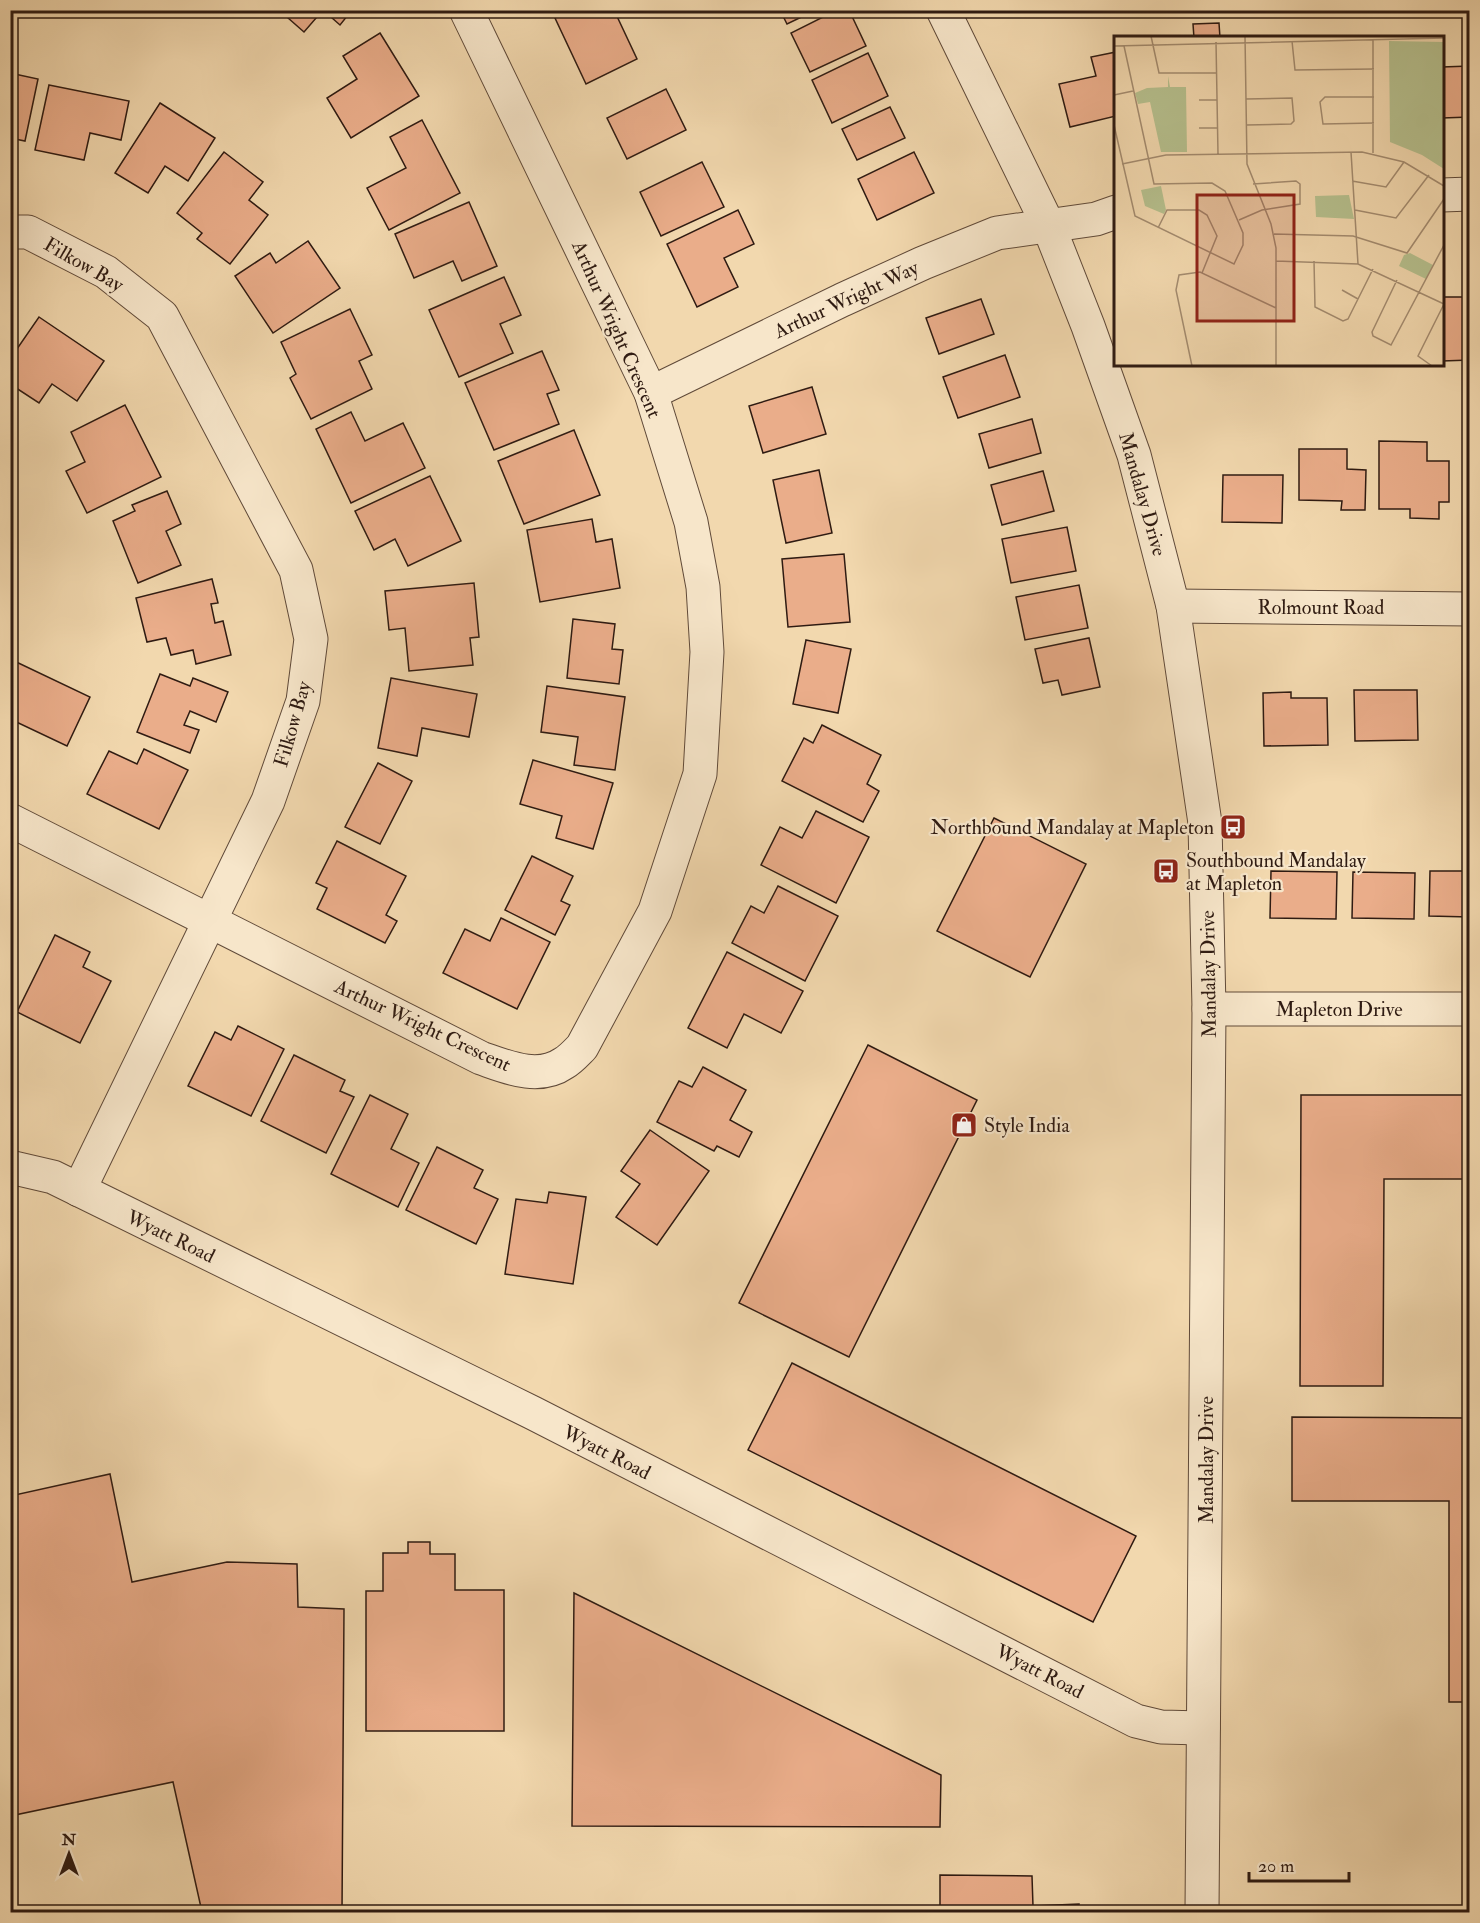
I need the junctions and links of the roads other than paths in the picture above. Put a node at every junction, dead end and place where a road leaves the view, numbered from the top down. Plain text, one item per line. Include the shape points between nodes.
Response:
1 (466, 10) edge
2 (943, 10) edge
3 (1470, 194) edge
4 (1444, 195) edge
5 (1114, 213) edge
6 (1049, 227) junction
7 (10, 232) edge
8 (651, 393) junction
9 (1173, 606) junction
10 (1470, 609) edge
11 (10, 820) edge
12 (211, 920) junction
13 (1209, 1010) junction
14 (1470, 1010) edge
15 (10, 1167) edge
16 (79, 1190) junction
17 (1203, 1728) junction
18 (1202, 1912) edge

1 - 8 street, Arthur Wright Crescent
2 - 6 street, Mandalay Drive
3 - 4 street
5 - 6 street, Arthur Wright Way
6 - 8 street, Arthur Wright Way via 997,233 923,263
6 - 9 street, Mandalay Drive via 1134,456
7 - 12 street, Filkow Bay via 28,232 106,272 162,316 296,570 311,639 303,701 268,801
8 - 12 street, Arthur Wright Crescent via 691,522 703,587 707,652 700,774 655,911 582,1047 564,1064 547,1071 519,1071 481,1058
9 - 10 street, Rolmount Road
9 - 13 street, Mandalay Drive via 1205,823
11 - 12 street, Arthur Wright Crescent
12 - 16 street, Filkow Bay
13 - 14 street, Mapleton Drive
13 - 17 street, Mandalay Drive
15 - 16 street, Wyatt Road via 53,1177
16 - 17 street, Wyatt Road via 533,1413 1136,1721 1161,1728
17 - 18 street, Mandalay Drive

